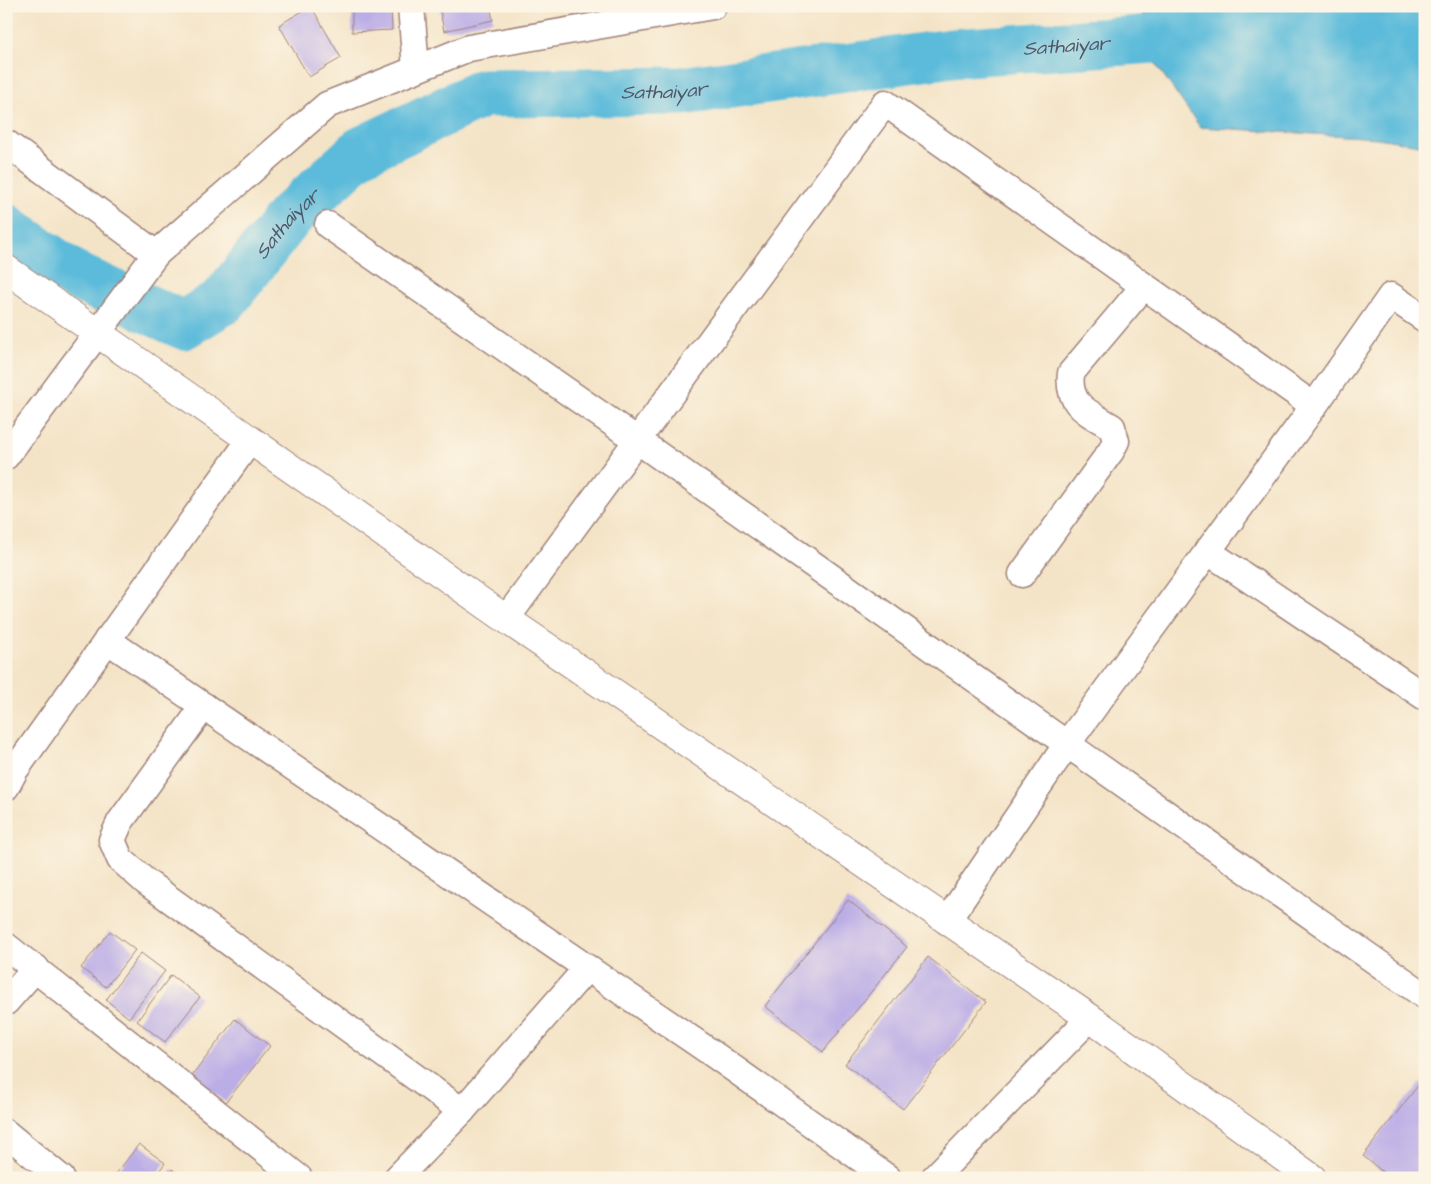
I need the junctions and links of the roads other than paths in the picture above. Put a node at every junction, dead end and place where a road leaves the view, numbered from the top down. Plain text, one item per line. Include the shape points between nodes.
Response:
1 (410, 6) edge
2 (713, 6) edge
3 (416, 69) junction
4 (6, 143) edge
5 (328, 225) dead end
6 (150, 262) junction
7 (6, 269) edge
8 (1144, 286) junction
9 (1425, 320) edge
10 (105, 323) junction
11 (1314, 406) junction
12 (250, 440) junction
13 (637, 440) junction
14 (6, 456) edge
15 (1208, 551) junction
16 (1022, 574) dead end
17 (506, 619) junction
18 (107, 640) junction
19 (1425, 697) edge
20 (204, 706) junction
21 (1067, 744) junction
22 (6, 786) edge
23 (948, 921) junction
24 (6, 946) edge
25 (36, 968) junction
26 (587, 968) junction
27 (1425, 996) edge
28 (6, 1002) edge
29 (1090, 1018) junction
30 (462, 1111) junction
31 (6, 1134) edge
32 (61, 1178) edge
33 (299, 1178) edge
34 (396, 1178) edge
35 (888, 1178) edge
36 (934, 1178) edge
37 (1312, 1178) edge

1 - 3 street
2 - 3 street via 469,48
3 - 6 street via 327,105
4 - 6 street
5 - 13 street
6 - 10 street
7 - 10 street
8 - 11 street
8 - 13 street via 885,103
8 - 16 street via 1071,373 1069,387 1078,406 1112,427 1116,441
9 - 11 street via 1391,296
10 - 12 street
10 - 14 street
11 - 15 street
12 - 17 street
12 - 18 street
13 - 17 street
13 - 21 street
15 - 19 street
15 - 21 street
17 - 23 street
18 - 20 street
18 - 22 street
20 - 26 street
20 - 30 street via 120,822 112,840 120,859 146,882
21 - 23 street
21 - 27 street
23 - 29 street
24 - 25 street
25 - 28 street
25 - 33 street
26 - 30 street
26 - 35 street
29 - 36 street
29 - 37 street
30 - 34 street
31 - 32 street

